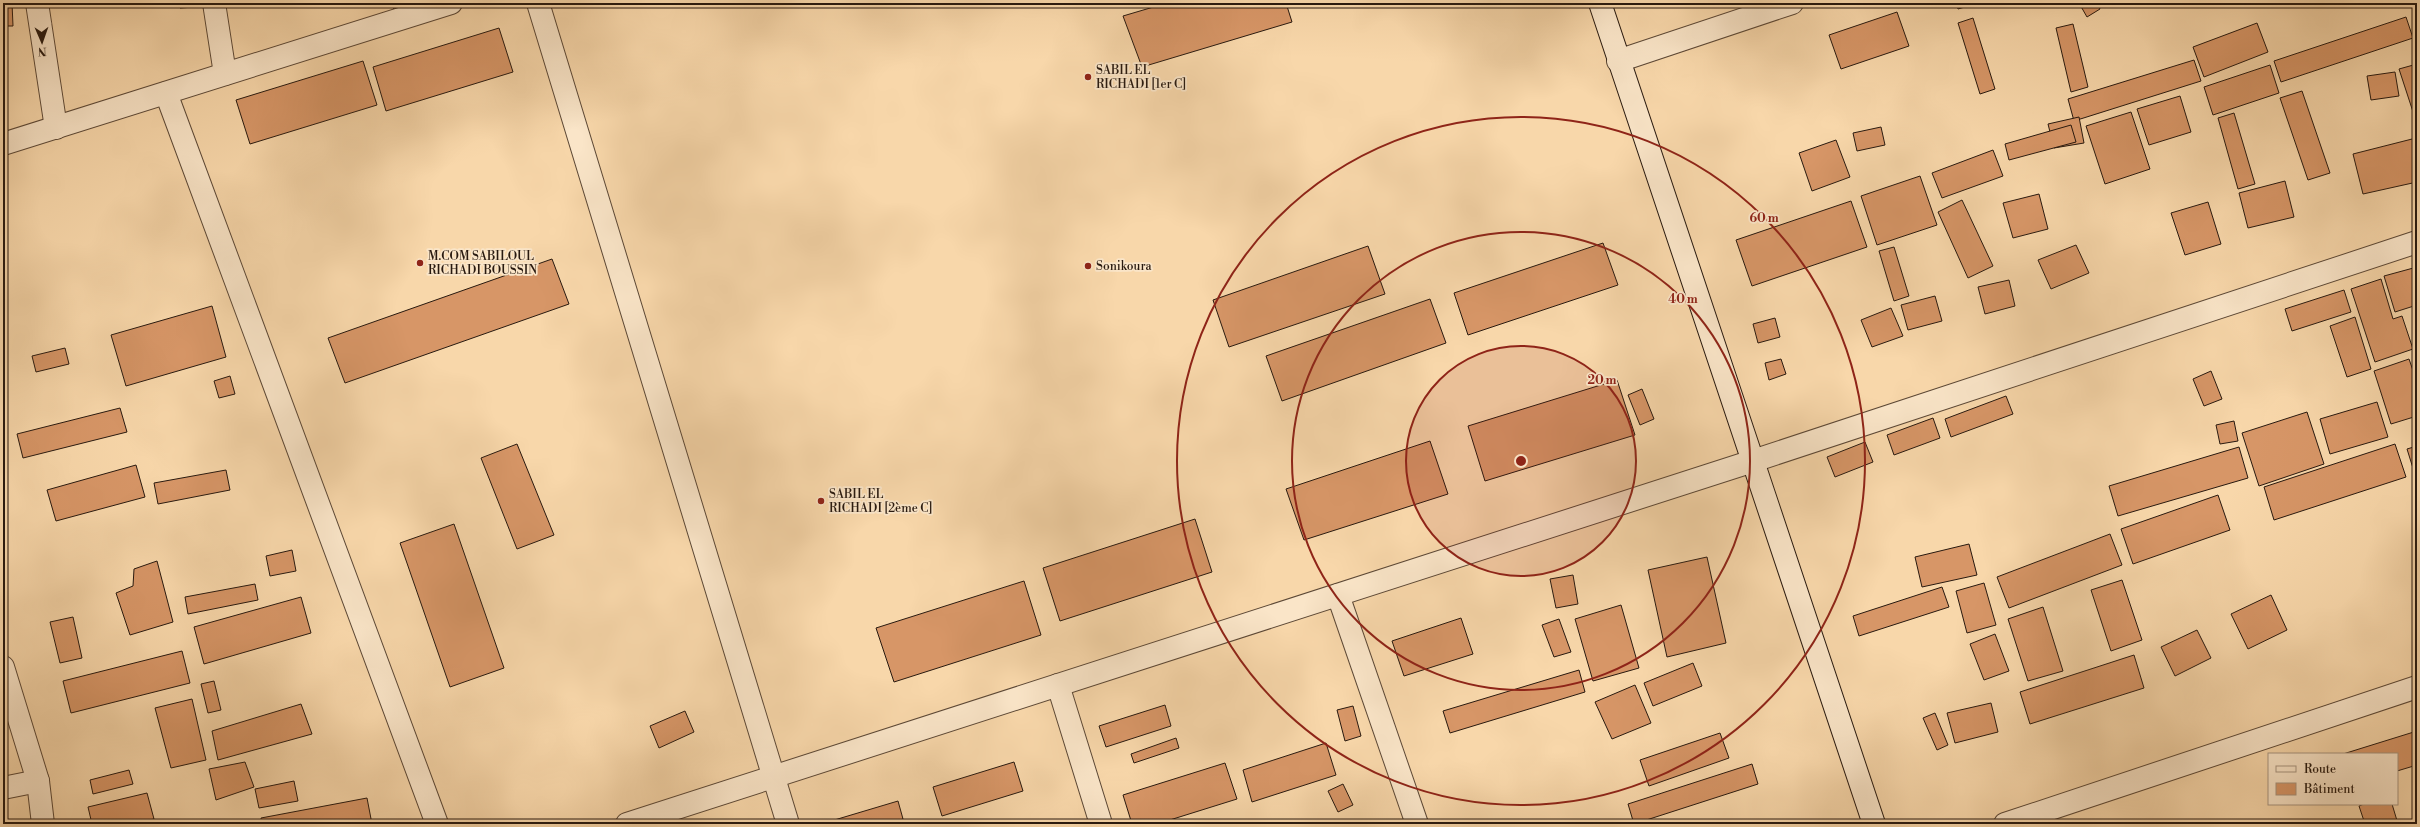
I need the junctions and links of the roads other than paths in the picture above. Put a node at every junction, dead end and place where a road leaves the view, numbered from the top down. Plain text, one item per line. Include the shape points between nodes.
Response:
1 (37, 3) edge
2 (214, 3) edge
3 (451, 3) edge
4 (538, 3) edge
5 (1600, 3) edge
6 (1792, 3) edge
7 (1618, 61) junction
8 (225, 74) junction
9 (166, 93) junction
10 (56, 128) junction
11 (3, 144) edge
12 (2417, 242) edge
13 (1753, 461) junction
14 (1338, 595) junction
15 (3, 667) edge
16 (1058, 685) junction
17 (2417, 687) edge
18 (773, 778) junction
19 (38, 781) junction
20 (3, 788) edge
21 (43, 824) edge
22 (436, 824) edge
23 (627, 824) edge
24 (788, 824) edge
25 (1101, 824) edge
26 (1417, 824) edge
27 (1874, 824) edge
28 (2005, 824) edge

1 - 10 street
2 - 8 street
3 - 8 street
4 - 18 street
5 - 7 street
6 - 7 street
7 - 13 street
8 - 9 street
9 - 10 street
9 - 22 street
10 - 11 street
12 - 13 street
13 - 14 street
13 - 27 street
14 - 16 street
14 - 26 street
15 - 19 street
16 - 18 street
16 - 25 street
17 - 28 street
18 - 23 street
18 - 24 street
19 - 20 street
19 - 21 street

